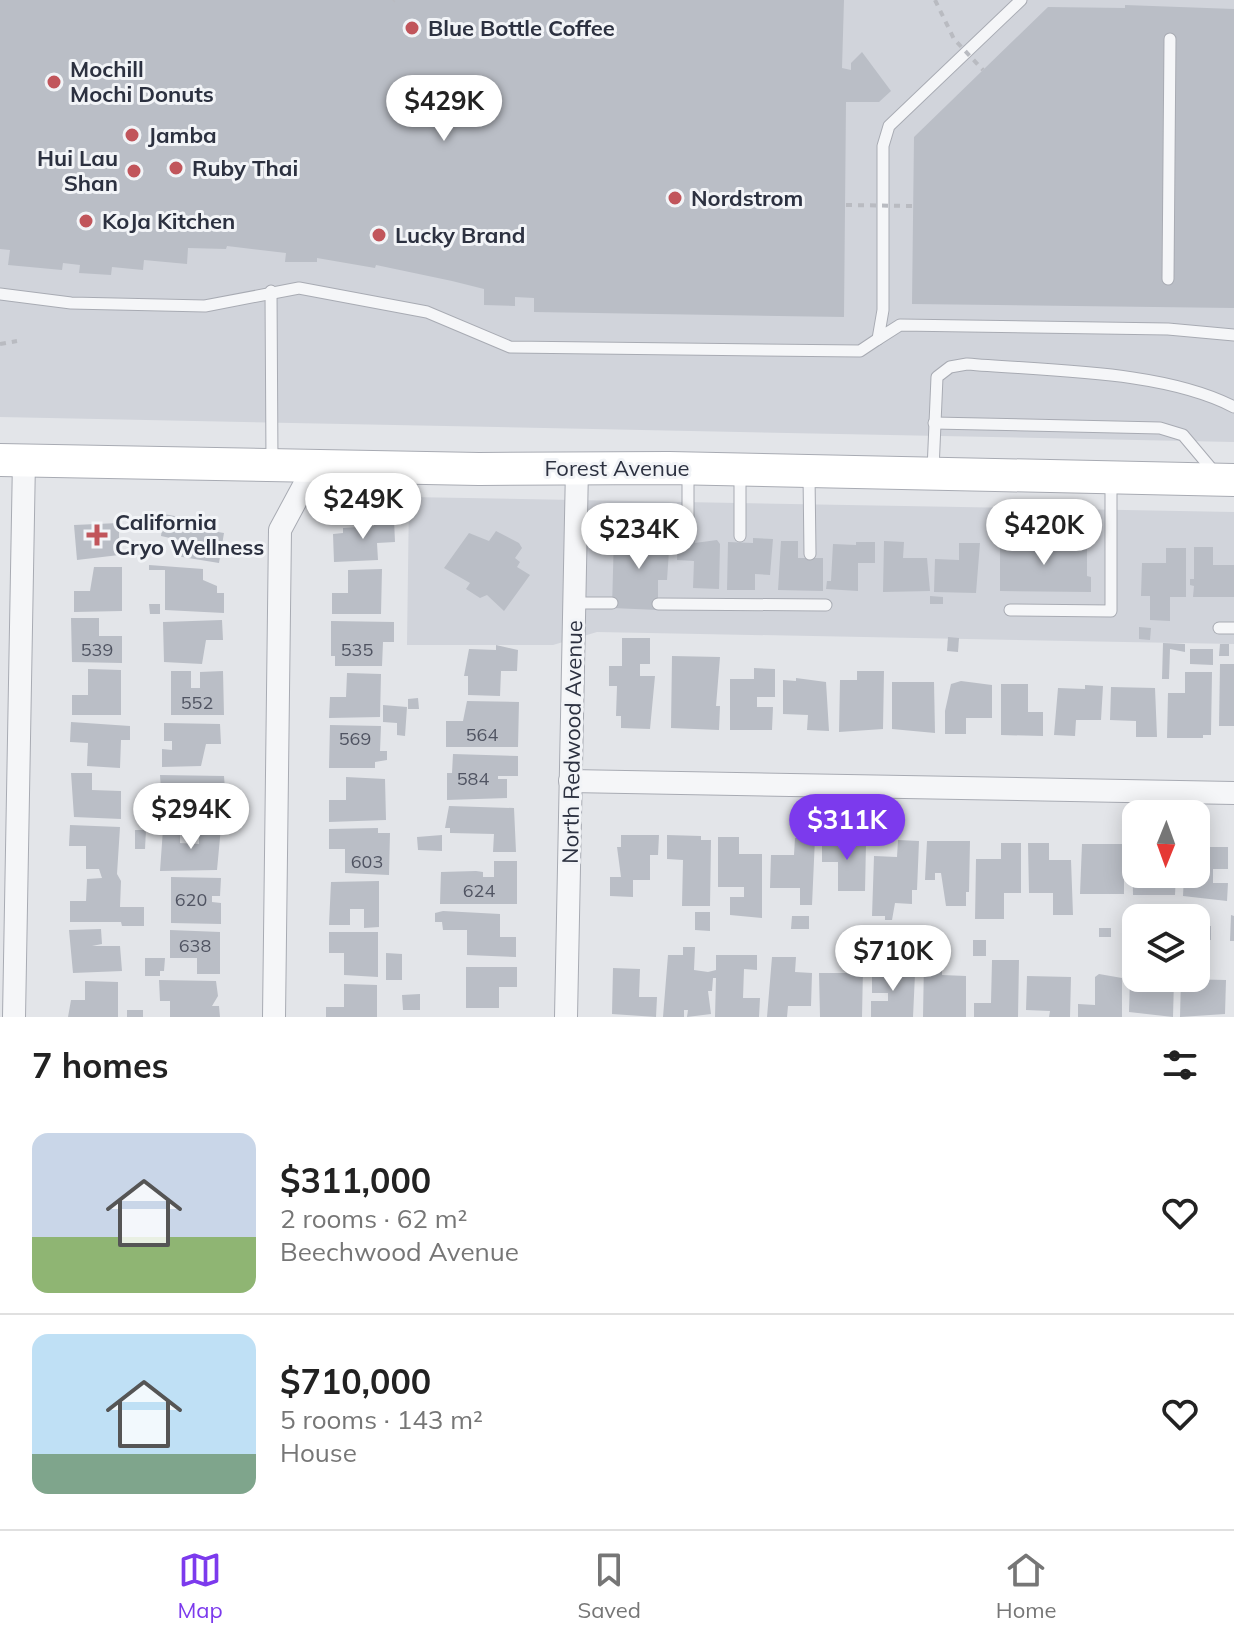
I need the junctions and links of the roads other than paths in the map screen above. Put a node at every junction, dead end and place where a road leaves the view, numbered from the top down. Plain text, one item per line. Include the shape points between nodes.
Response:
1 (1021, 0) edge
2 (1170, 39) dead end
3 (1168, 279) dead end
4 (271, 291) junction
5 (0, 294) edge
6 (1234, 335) edge
7 (878, 339) junction
8 (1234, 407) edge
9 (934, 423) junction
10 (12, 460) edge
11 (272, 464) junction
12 (315, 465) junction
13 (577, 468) junction
14 (688, 468) junction
15 (741, 469) junction
16 (809, 471) junction
17 (933, 473) junction
18 (1111, 478) junction
19 (1227, 480) edge
20 (688, 534) dead end
21 (740, 536) dead end
22 (810, 554) dead end
23 (575, 603) junction
24 (612, 603) dead end
25 (658, 604) dead end
26 (826, 605) dead end
27 (1010, 610) dead end
28 (1219, 628) dead end
29 (1234, 628) edge
30 (570, 781) junction
31 (1234, 793) edge
32 (14, 1017) edge
33 (274, 1017) edge
34 (566, 1017) edge

1 - 7 lane via 889,126 883,146 883,310
2 - 3 lane
4 - 5 lane via 205,306 71,303
4 - 7 lane via 299,288 427,312 510,347 860,351
4 - 11 lane
6 - 7 lane via 1168,329 900,325
8 - 9 lane via 1213,396 1154,382 967,364 950,367 937,377
9 - 17 lane
9 - 19 lane via 1160,428 1183,435
10 - 11 main road, Forest Avenue
10 - 32 street
11 - 12 main road, Forest Avenue
12 - 13 main road, Forest Avenue
12 - 33 street via 280,530
13 - 14 main road, Forest Avenue
13 - 23 street, North Redwood Avenue
14 - 15 main road, Forest Avenue
14 - 20 lane
15 - 16 main road, Forest Avenue
15 - 21 lane
16 - 17 main road, Forest Avenue
16 - 22 lane
17 - 18 main road, Forest Avenue
18 - 19 main road, Forest Avenue
18 - 27 lane via 1111,611
23 - 24 lane
23 - 30 street, North Redwood Avenue
25 - 26 lane
28 - 29 lane
30 - 31 street
30 - 34 street, North Redwood Avenue

